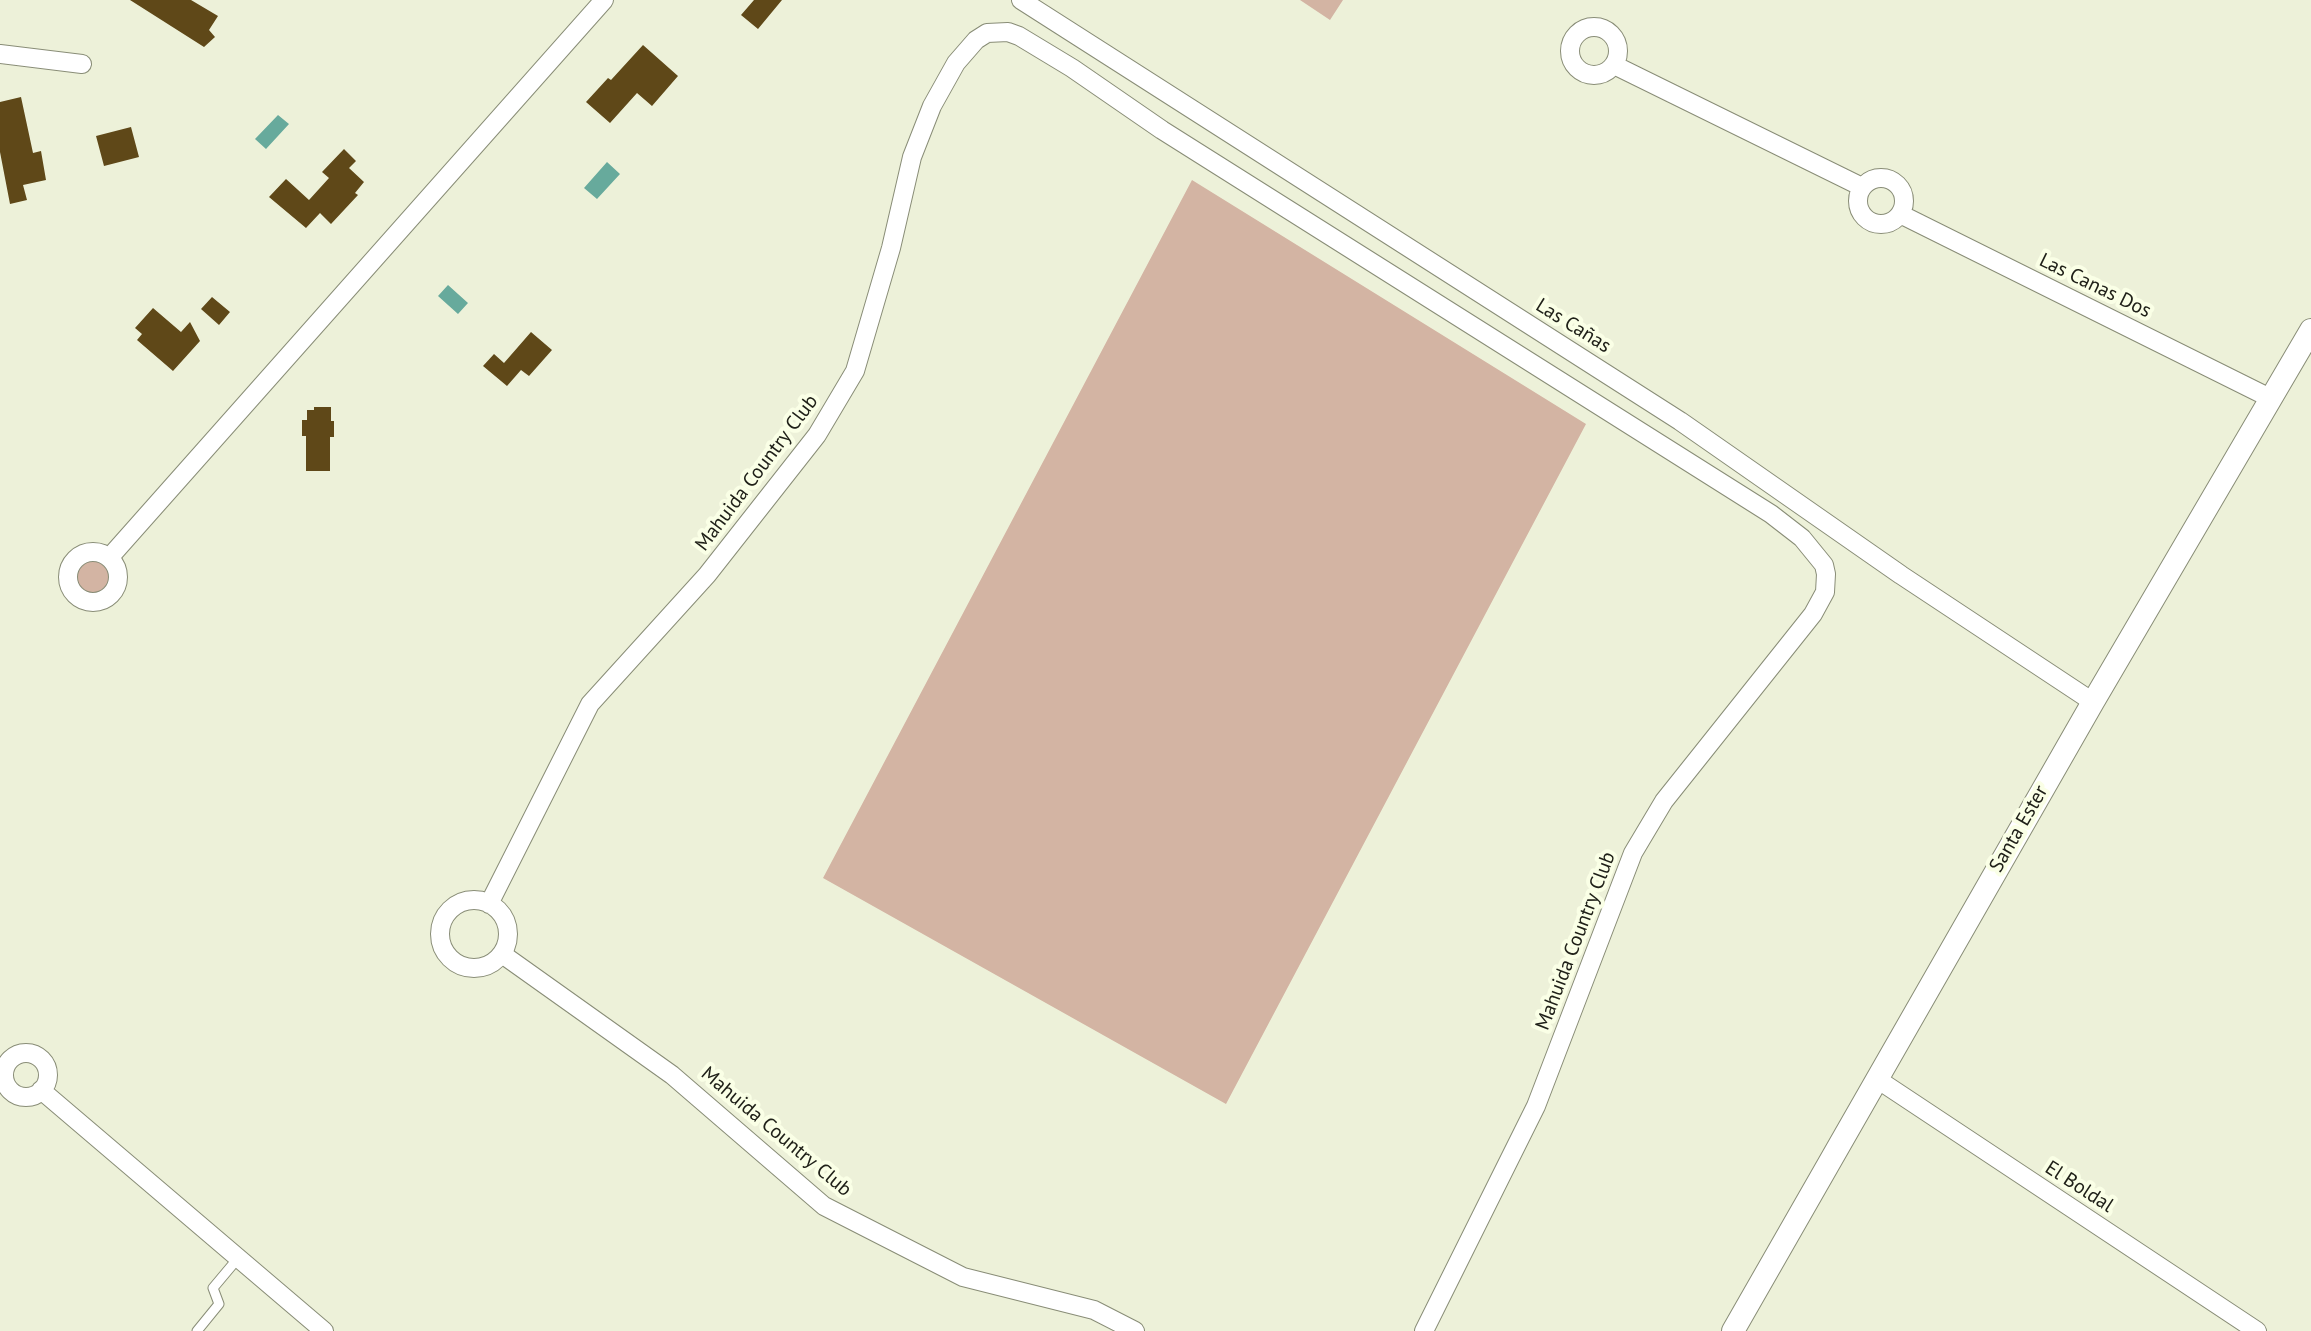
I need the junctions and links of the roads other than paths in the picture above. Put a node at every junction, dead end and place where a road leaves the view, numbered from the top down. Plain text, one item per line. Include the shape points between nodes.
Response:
1 (604, 0) edge
2 (1021, 0) edge
3 (0, 54) edge
4 (82, 64) dead end
5 (1614, 65) dead end
6 (1862, 187) junction
7 (1900, 214) junction
8 (2311, 330) edge
9 (2272, 399) junction
10 (109, 558) dead end
11 (2093, 702) junction
12 (489, 904) junction
13 (502, 954) junction
14 (1877, 1079) junction
15 (41, 1090) junction
16 (6, 1098) edge
17 (239, 1257) junction
18 (1108, 1325) edge
19 (197, 1331) edge
20 (324, 1331) edge
21 (1135, 1331) edge
22 (1424, 1331) edge
23 (1733, 1331) edge
24 (2257, 1331) edge

1 - 10 street
2 - 11 street, Las Cañas via 1680,421
3 - 4 street
5 - 6 street
6 - 7 street via 1875,179 1891,180 1904,199
6 - 7 street via 1858,201 1868,219 1888,222
7 - 9 street, Las Canas Dos
8 - 9 street, Santa Ester
9 - 11 street, Santa Ester
11 - 14 street, Santa Ester
12 - 13 street via 505,921 508,936
12 - 13 street via 456,905 445,915 440,940 444,951 464,967 479,968
12 - 22 street, Mahuida Country Club via 590,704 707,575 836,404 855,371 872,320 922,129 956,63 976,40 987,33 1008,32 1771,514 1802,538 1826,574 1822,599 1664,801 1633,853 1536,1106
13 - 18 street, Mahuida Country Club via 672,1075 824,1206 963,1277 1094,1310
14 - 23 street, Santa Ester
14 - 24 street, El Boldal
15 - 16 street
15 - 16 street via 48,1077 44,1062 25,1053 11,1058 4,1071
15 - 17 street
17 - 19 lane via 213,1288 219,1304
17 - 20 street
18 - 21 street, Mahuida Country Club

